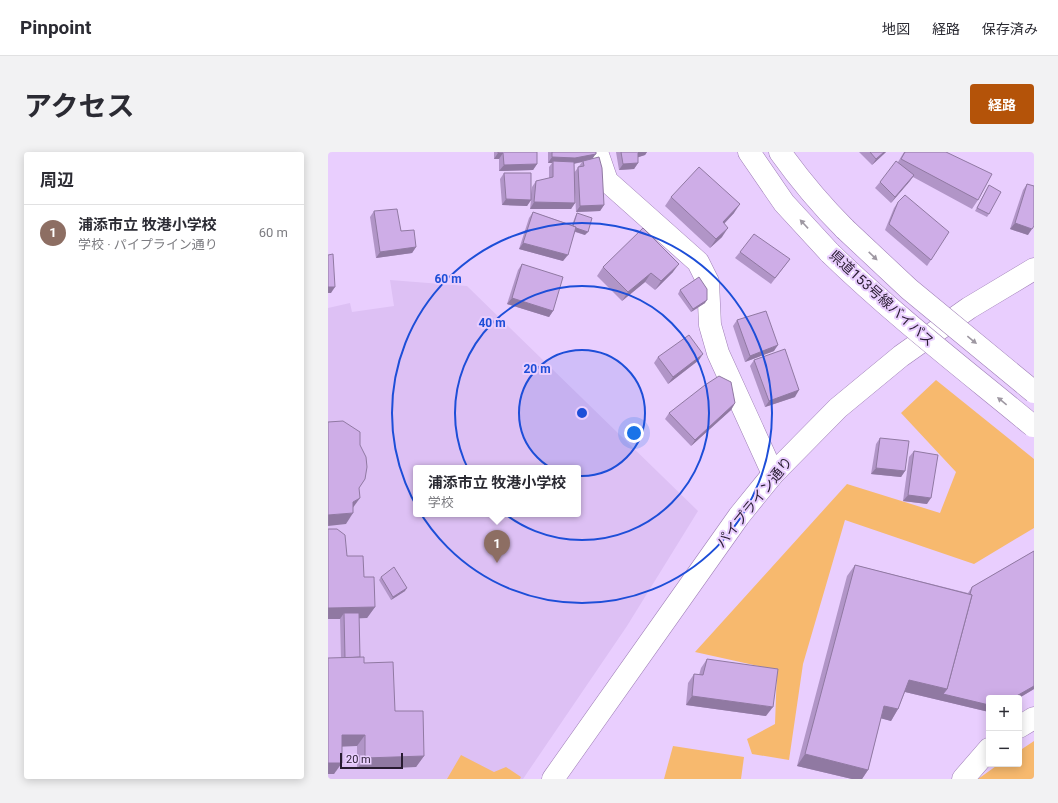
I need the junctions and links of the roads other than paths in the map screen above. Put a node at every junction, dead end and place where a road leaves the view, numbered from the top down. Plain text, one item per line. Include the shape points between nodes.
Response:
1 (597, 152) edge
2 (749, 152) edge
3 (780, 152) edge
4 (1034, 269) edge
5 (1034, 392) edge
6 (1033, 426) edge
7 (773, 474) junction
8 (1034, 718) edge
9 (1022, 725) edge
10 (986, 752) edge
11 (553, 779) edge
12 (963, 779) edge

1 - 7 main road via 607,181 698,262 708,282 710,325 718,353
6 -> 2 main road, 県道153号線バイパス, bridge via 861,283 784,203
3 -> 5 main road, 県道153号線バイパス, bridge via 822,205 878,262
4 - 7 main road, パイプライン通り via 969,308 901,356 838,408
7 - 11 main road, パイプライン通り via 735,522
8 - 9 main road
10 - 12 main road

